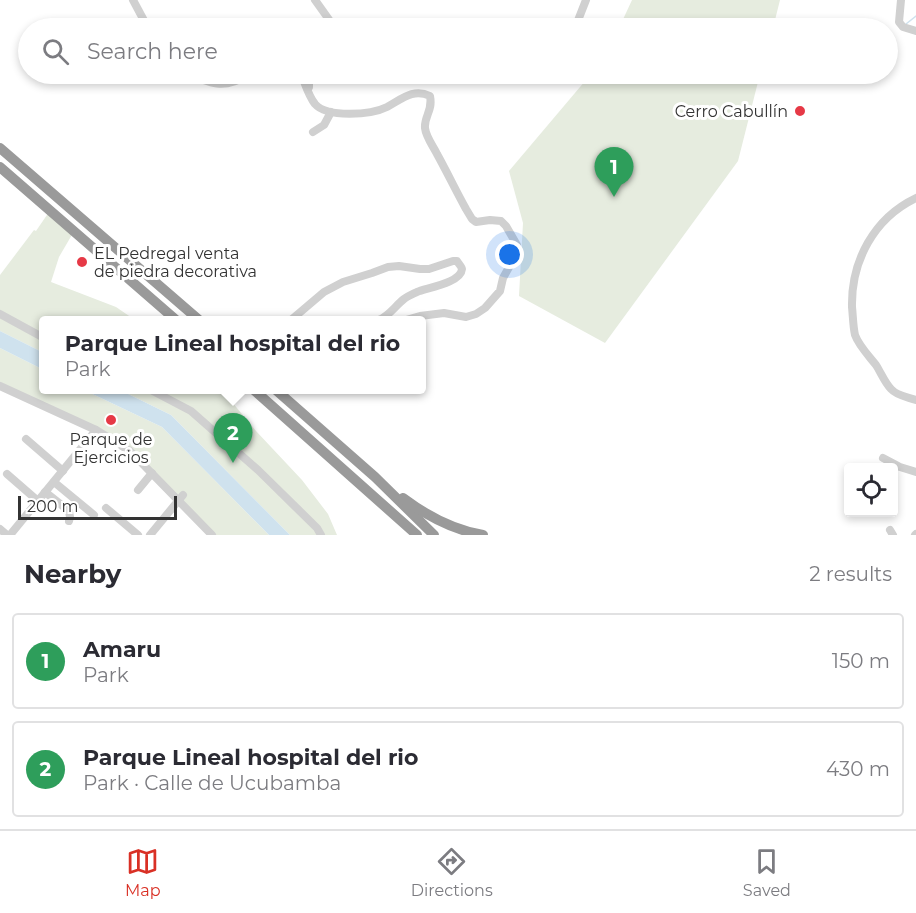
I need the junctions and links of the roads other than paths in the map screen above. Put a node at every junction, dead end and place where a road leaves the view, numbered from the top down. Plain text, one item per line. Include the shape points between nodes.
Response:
1 (133, 0) edge
2 (315, 0) edge
3 (586, 0) edge
4 (901, 0) edge
5 (143, 18) edge
6 (328, 18) edge
7 (579, 18) edge
8 (916, 32) edge
9 (305, 84) edge
10 (309, 84) edge
11 (310, 98) junction
12 (331, 112) junction
13 (313, 132) dead end
14 (0, 148) edge
15 (0, 167) edge
16 (916, 198) edge
17 (0, 314) edge
18 (170, 316) edge
19 (193, 316) edge
20 (297, 316) edge
21 (388, 316) edge
22 (420, 316) edge
23 (39, 335) edge
24 (3, 387) edge
25 (159, 394) edge
26 (258, 394) edge
27 (281, 394) edge
28 (0, 396) edge
29 (916, 400) edge
30 (96, 430) junction
31 (26, 439) dead end
32 (883, 458) dead end
33 (63, 471) junction
34 (916, 472) edge
35 (152, 473) junction
36 (7, 474) dead end
37 (375, 477) junction
38 (54, 482) junction
39 (138, 490) dead end
40 (45, 492) junction
41 (181, 498) junction
42 (38, 501) junction
43 (106, 508) dead end
44 (94, 515) dead end
45 (69, 521) dead end
46 (0, 529) edge
47 (8, 535) edge
48 (138, 535) edge
49 (150, 535) edge
50 (212, 535) edge
51 (321, 535) edge
52 (417, 535) edge
53 (434, 535) edge
54 (483, 535) edge

1 - 5 street
2 - 6 street
3 - 7 street
4 - 8 street via 899,21
9 - 11 street
10 - 11 street
11 - 12 street via 316,106
12 - 13 street via 324,125
12 - 22 street via 372,111 406,95 430,96 432,107 425,128 466,209 476,222 501,221 517,245 500,291 476,314
14 - 19 highway
15 - 18 highway
16 - 29 street via 888,216 874,233 856,270 852,296 859,343 891,390
17 - 23 street
20 - 21 street via 342,282 388,267 420,269 459,263 461,272 450,282 415,293
24 - 28 street
24 - 30 street
25 - 51 street via 191,411 258,470
26 - 52 highway
27 - 37 highway
30 - 33 street
30 - 35 street via 130,451
31 - 33 street
32 - 34 street
33 - 38 street
35 - 39 street
35 - 41 street
36 - 42 street
37 - 53 highway
37 - 54 highway via 428,515 462,531
38 - 40 street
38 - 44 street
40 - 42 street
40 - 45 street via 69,511
41 - 49 street
41 - 50 street
42 - 47 street
43 - 48 street
46 - 47 street

